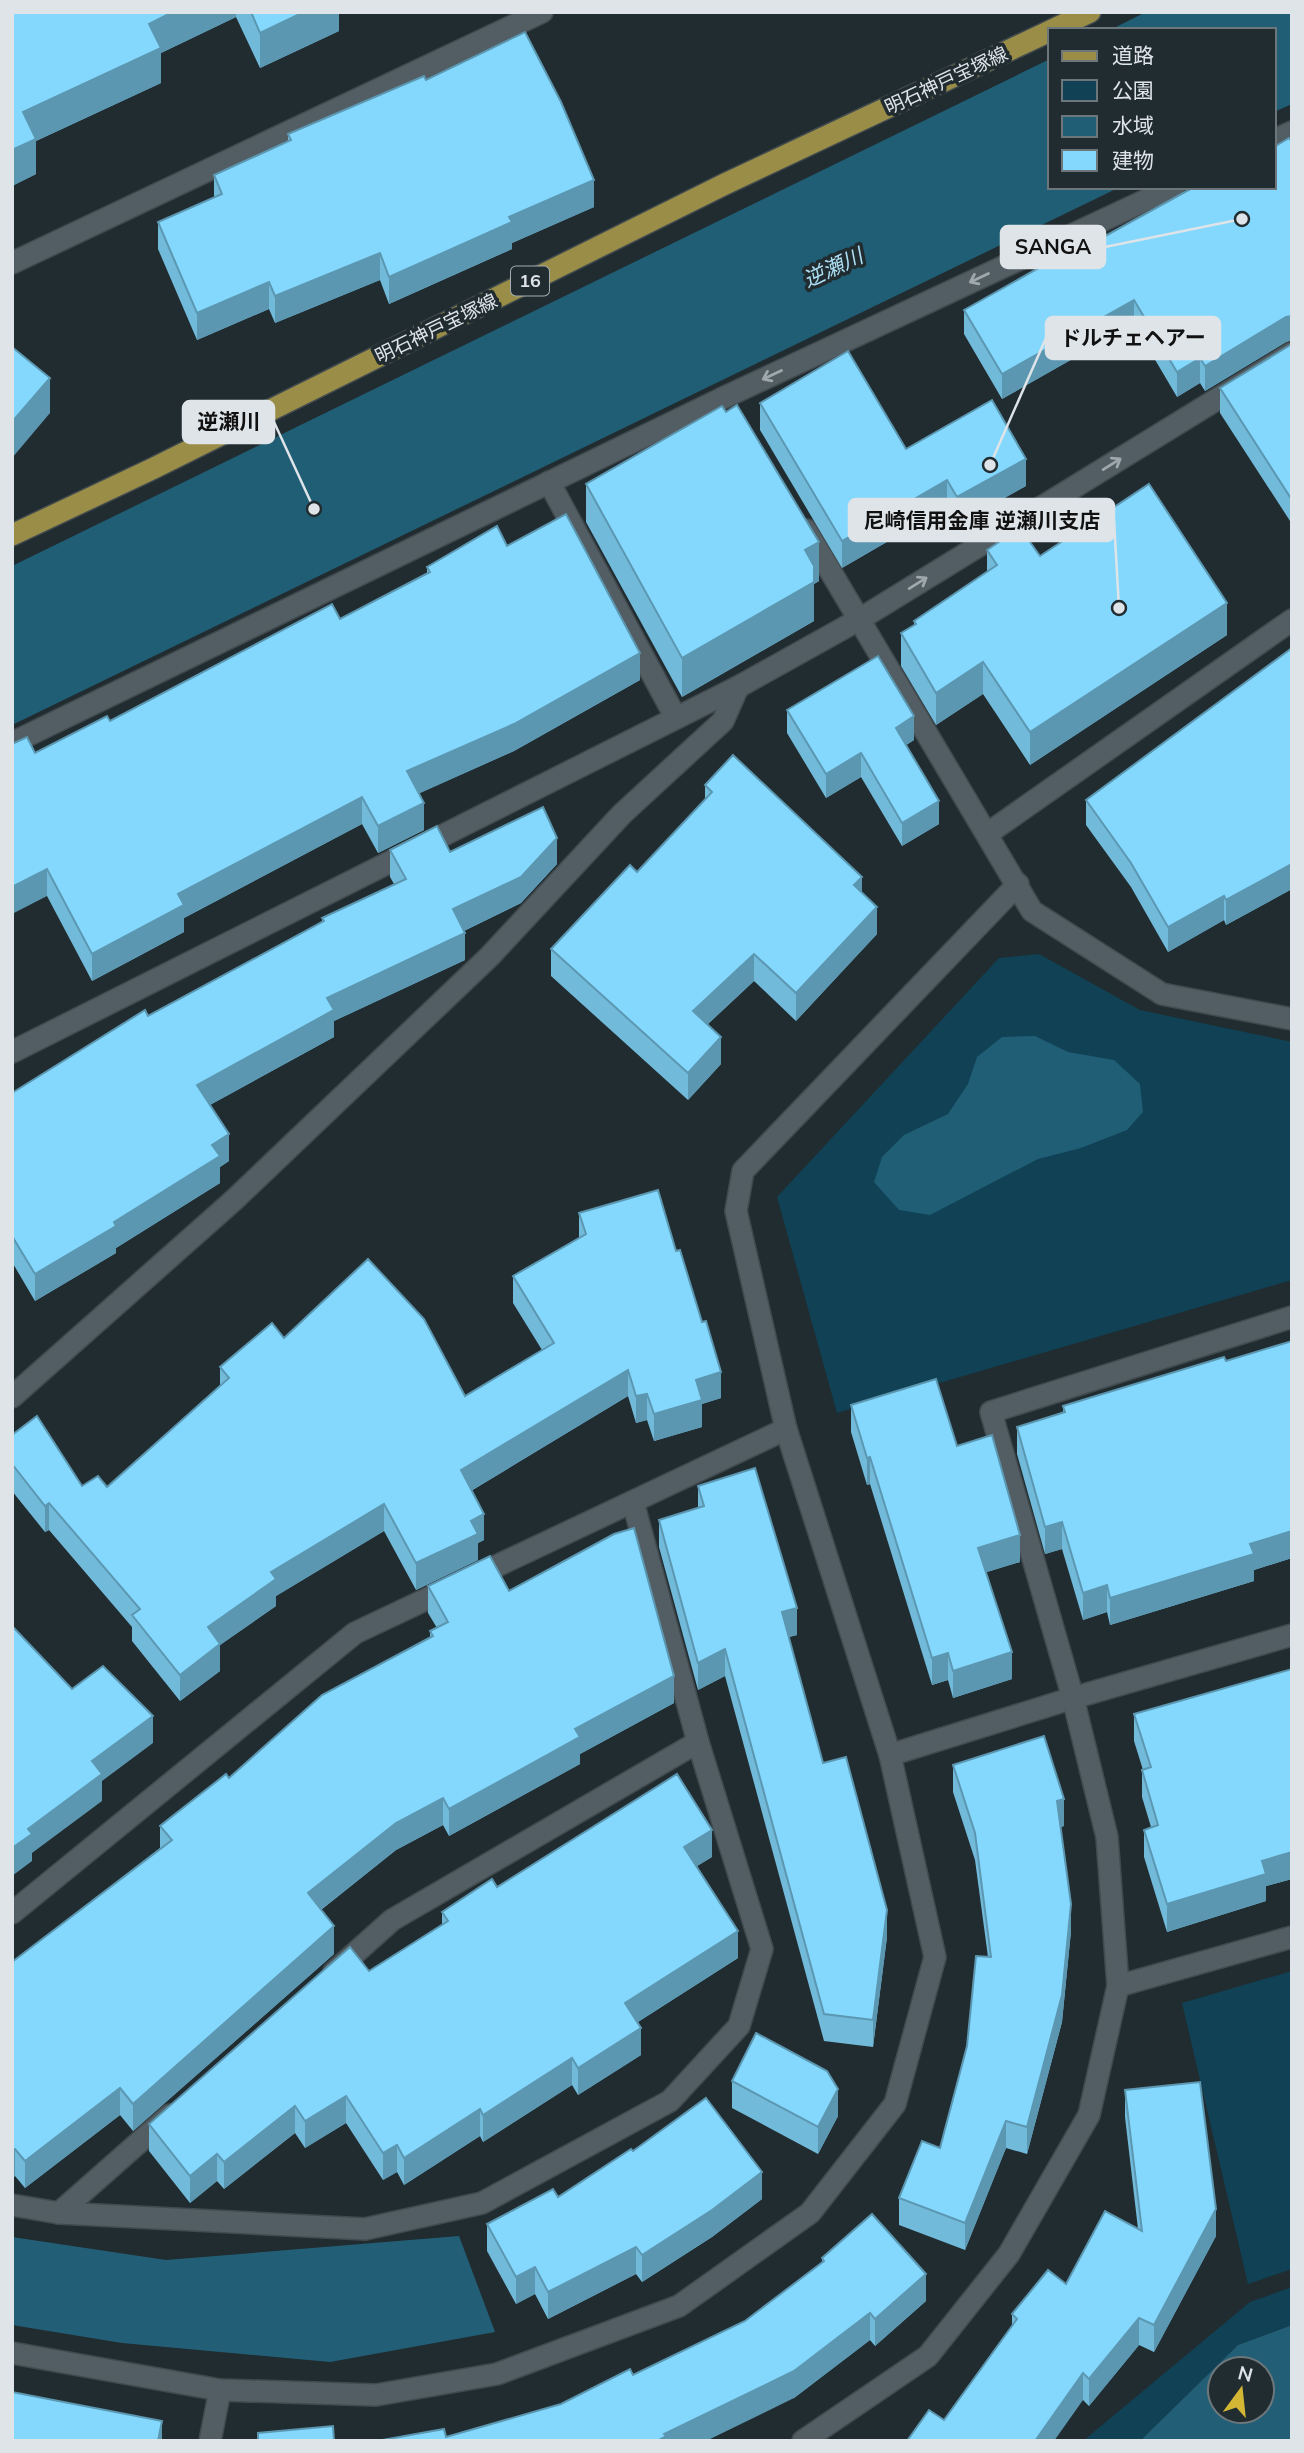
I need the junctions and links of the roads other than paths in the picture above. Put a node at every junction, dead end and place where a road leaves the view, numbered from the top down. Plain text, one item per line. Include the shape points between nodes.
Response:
1 (542, 12) edge
2 (1090, 12) edge
3 (1055, 28) edge
4 (1048, 31) edge
5 (1292, 132) edge
6 (1276, 139) edge
7 (1170, 189) edge
8 (12, 263) edge
9 (1292, 353) edge
10 (725, 397) junction
11 (739, 420) edge
12 (549, 482) junction
13 (796, 514) edge
14 (12, 535) edge
15 (860, 619) junction
16 (1292, 620) edge
17 (738, 687) junction
18 (676, 718) junction
19 (12, 743) edge
20 (987, 834) junction
21 (1018, 884) junction
22 (1292, 1019) edge
23 (12, 1052) edge
24 (1292, 1317) edge
25 (12, 1397) edge
26 (786, 1429) junction
27 (633, 1502) junction
28 (1292, 1636) edge
29 (1073, 1698) junction
30 (698, 1742) junction
31 (890, 1755) junction
32 (12, 1913) edge
33 (1292, 1937) edge
34 (319, 1984) edge
35 (1118, 1986) junction
36 (184, 2103) edge
37 (12, 2205) edge
38 (59, 2213) junction
39 (12, 2353) edge
40 (220, 2390) junction
41 (210, 2441) edge
42 (803, 2441) edge

1 - 8 street
2 - 3 main road, 明石神戸宝塚線 / 16
4 - 14 main road, 明石神戸宝塚線 / 16 via 725,184
5 - 6 street
7 -> 10 street
15 -> 9 street
10 - 11 street
10 - 12 street
12 - 18 street
12 - 19 street
13 - 15 street
15 - 17 street
15 - 20 street
16 - 20 street
17 - 18 street
17 - 25 street via 723,721 622,814 474,971 234,1200
18 - 23 street
20 - 21 street
21 - 22 street via 1032,911 1162,994
21 - 26 street via 743,1171 736,1211
24 - 29 street via 991,1412
26 - 27 street
26 - 31 street
27 - 30 street
27 - 32 street via 355,1633
28 - 29 street
29 - 31 street
29 - 35 street via 1107,1837
30 - 34 street via 392,1920
30 - 38 street via 762,1949 739,2026 670,2101 482,2203 365,2229
31 - 40 street via 935,1957 895,2104 810,2213 679,2306 497,2374 376,2395
33 - 35 street
35 - 42 street via 1090,2115 1009,2254 928,2356
36 - 38 street
37 - 38 street
39 - 40 street
40 - 41 street

